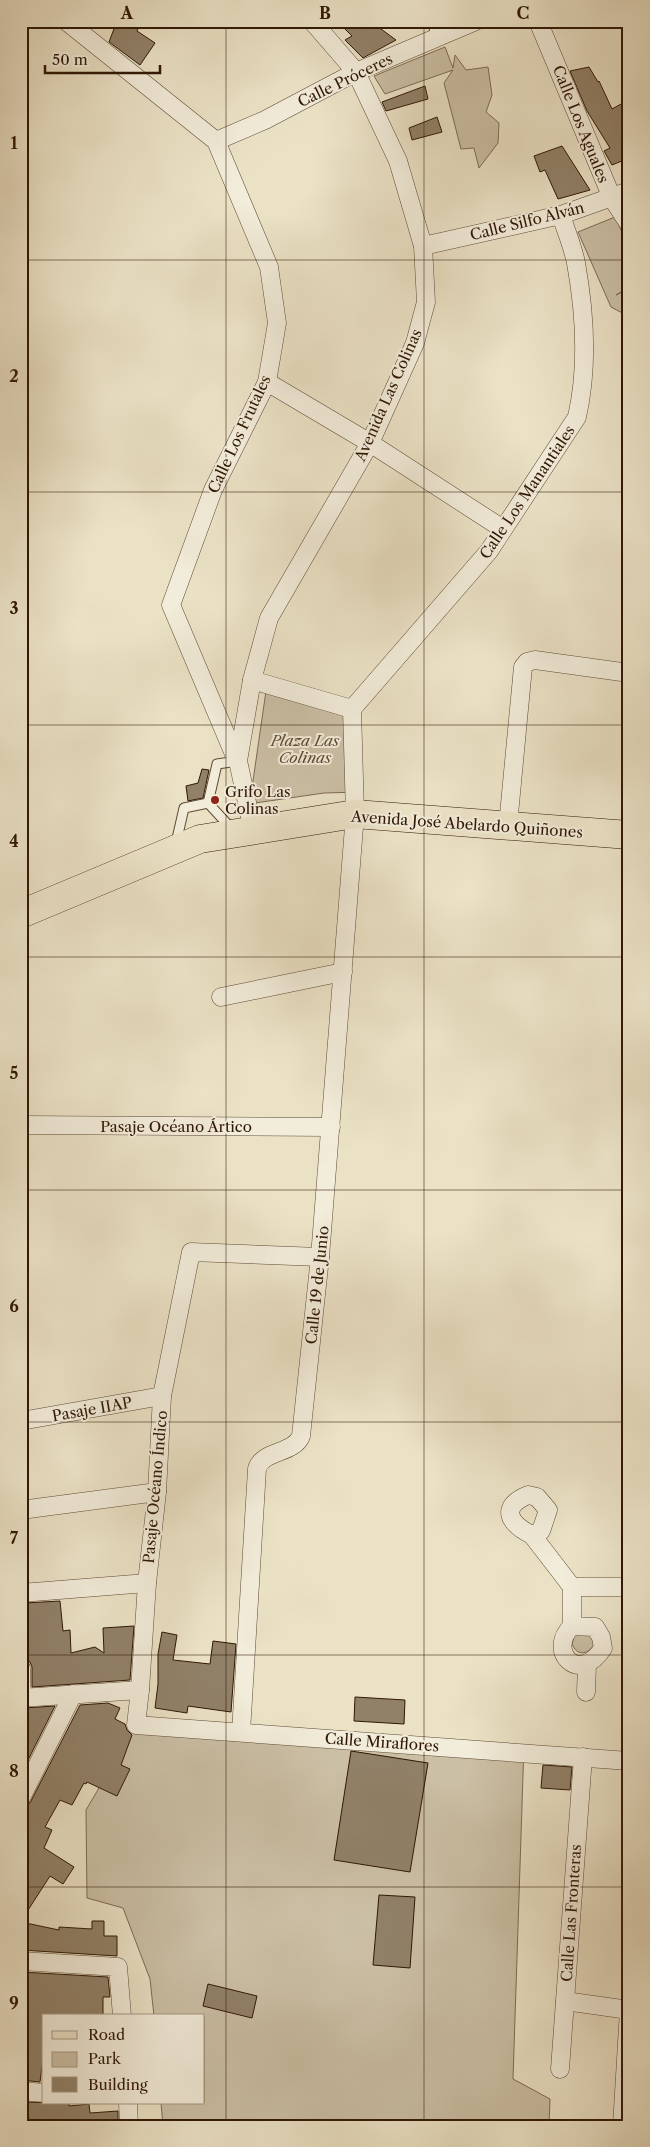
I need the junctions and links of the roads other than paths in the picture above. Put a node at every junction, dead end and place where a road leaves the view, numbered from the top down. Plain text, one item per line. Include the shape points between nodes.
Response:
1 (66, 21) edge
2 (312, 21) edge
3 (476, 21) edge
4 (538, 21) edge
5 (435, 30) edge
6 (356, 72) junction
7 (216, 141) junction
8 (629, 191) edge
9 (612, 198) junction
10 (561, 215) junction
11 (629, 224) edge
12 (423, 246) junction
13 (267, 382) junction
14 (370, 443) junction
15 (503, 529) junction
16 (629, 673) edge
17 (252, 680) junction
18 (352, 709) junction
19 (238, 761) junction
20 (208, 802) junction
21 (355, 814) junction
22 (508, 825) junction
23 (244, 832) junction
24 (629, 835) edge
25 (175, 850) junction
26 (21, 914) edge
27 (343, 972) junction
28 (221, 997) dead end
29 (21, 1125) edge
30 (331, 1127) junction
31 (320, 1256) junction
32 (162, 1396) junction
33 (21, 1421) edge
34 (157, 1492) junction
35 (21, 1510) edge
36 (532, 1535) dead end
37 (147, 1583) junction
38 (572, 1587) junction
39 (629, 1587) edge
40 (21, 1593) edge
41 (572, 1626) junction
42 (587, 1665) junction
43 (21, 1668) edge
44 (140, 1690) junction
45 (586, 1692) dead end
46 (73, 1694) junction
47 (22, 1698) edge
48 (136, 1725) joint
49 (241, 1732) junction
50 (583, 1757) junction
51 (629, 1761) edge
52 (21, 1798) edge
53 (21, 1961) edge
54 (565, 2001) junction
55 (629, 2010) edge
56 (122, 2014) edge
57 (560, 2069) dead end
58 (21, 2091) edge
59 (42, 2093) edge
60 (128, 2104) edge
61 (129, 2126) edge
62 (622, 2126) edge

1 - 7 street, Calle Los Frutales
2 - 6 street, Avenida Las Colinas
3 - 5 street, Calle Próceres
4 - 9 street, Calle Los Aguales
5 - 6 street, Calle Próceres
6 - 7 street, Calle Próceres
6 - 12 street, Avenida Las Colinas via 398,161
7 - 13 street, Calle Los Frutales via 269,267 277,324
8 - 9 street, Calle Silfo Alván
9 - 10 street, Calle Silfo Alván
9 - 11 street, Calle Los Aguales
10 - 12 street, Calle Silfo Alván
10 - 15 street, Calle Los Manantiales via 576,262 583,329 581,397 577,417
12 - 14 street, Avenida Las Colinas via 426,302 414,343
13 - 14 street
13 - 19 street, Calle Los Frutales via 212,490 172,605
14 - 15 street
14 - 17 street, Avenida Las Colinas via 269,618
15 - 18 street, Calle Los Manantiales via 490,551
16 - 22 street via 535,660 523,667
17 - 18 street
17 - 19 street, Avenida Las Colinas
18 - 21 street
19 - 20 lane via 217,764
19 - 23 street, Avenida Las Colinas
20 - 23 lane
20 - 25 lane via 184,808
21 - 22 main road, Avenida José Abelardo Quiñones
21 - 23 main road, Avenida José Abelardo Quiñones
21 - 27 street, Calle 19 de Junio
22 - 24 main road, Avenida José Abelardo Quiñones
23 - 25 main road, Avenida José Abelardo Quiñones via 200,839
25 - 26 main road, Avenida José Abelardo Quiñones
27 - 28 street
27 - 30 street, Calle 19 de Junio
29 - 30 street, Pasaje Océano Ártico
30 - 31 street, Calle 19 de Junio
31 - 32 street, Pasaje Océano Índico via 191,1252
31 - 49 street, Calle 19 de Junio via 302,1436 297,1444 262,1460 257,1469
32 - 33 street, Pasaje IIAP
32 - 34 street, Pasaje Océano Índico
34 - 35 street
34 - 37 street, Pasaje Océano Índico
36 - 38 street
37 - 40 street
37 - 44 street, Pasaje Océano Índico
38 - 39 street
38 - 41 street
41 - 42 street via 564,1633 561,1642 563,1652 576,1665
41 - 42 street via 595,1627 601,1637 603,1648
42 - 45 street
43 - 47 street
44 - 46 street
44 - 48 street, Pasaje Océano Índico
46 - 47 street
46 - 52 street
48 - 49 street, Calle Miraflores
49 - 50 street, Calle Miraflores
50 - 51 street, Calle Miraflores
50 - 54 street, Calle Las Fronteras
53 - 56 street via 118,1967
54 - 55 street
54 - 57 street, Calle Las Fronteras
55 - 62 street
58 - 59 street
60 - 61 street

